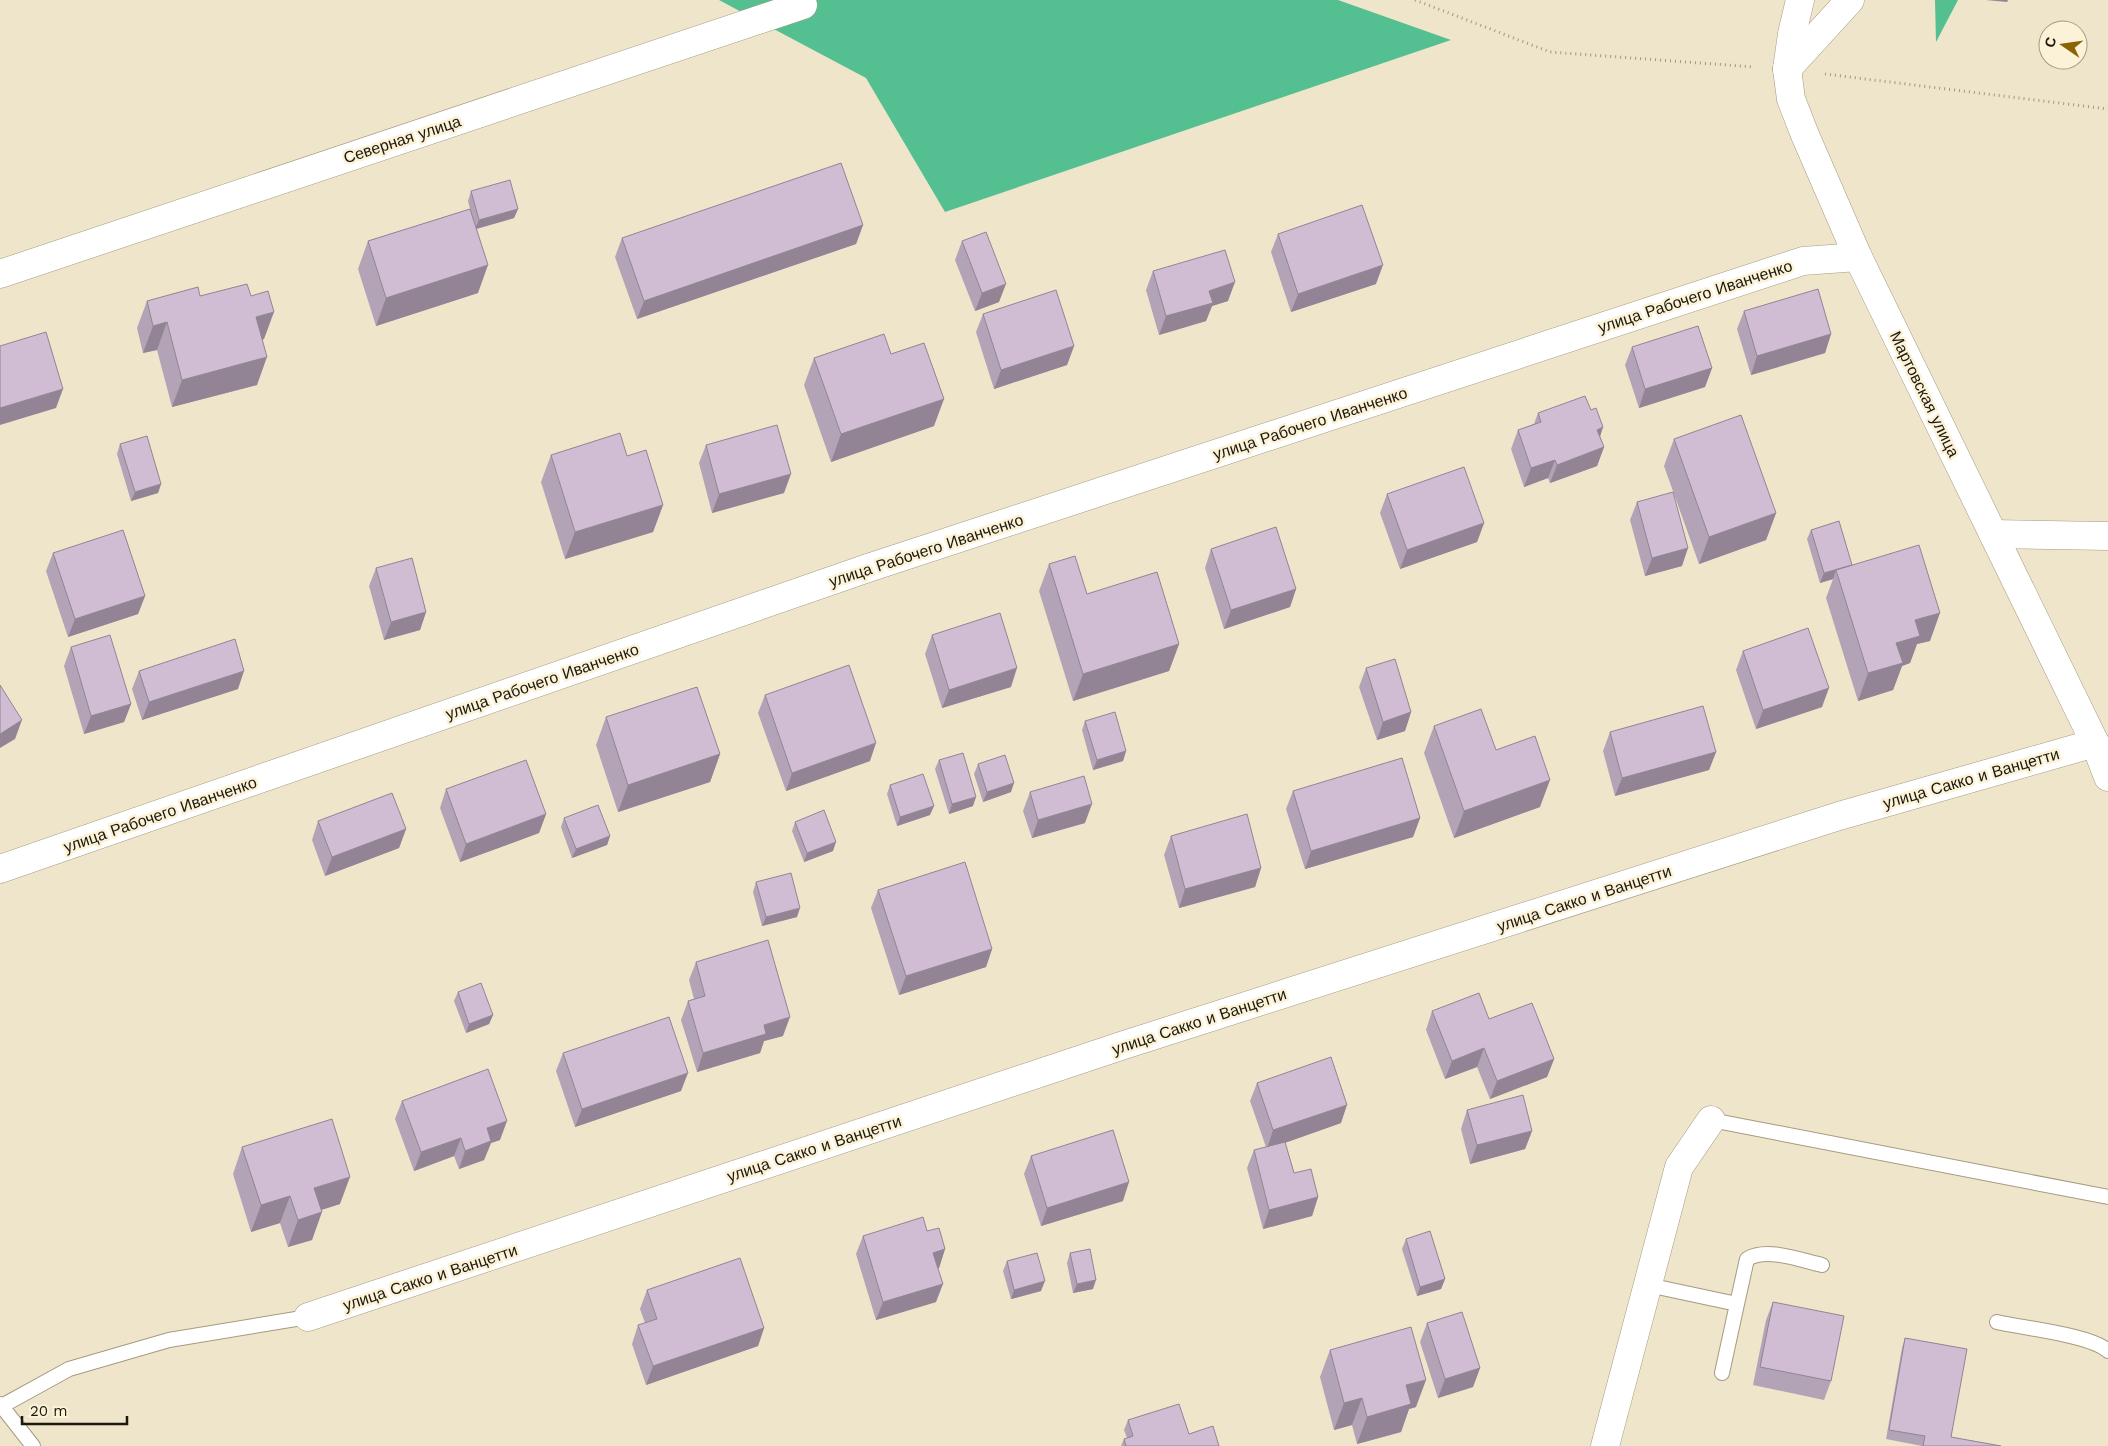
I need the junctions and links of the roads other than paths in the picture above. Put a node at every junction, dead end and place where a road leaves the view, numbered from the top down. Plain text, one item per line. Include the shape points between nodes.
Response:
1 (1800, 0) edge
2 (1850, 0) edge
3 (804, 5) dead end
4 (1787, 69) junction
5 (1858, 257) junction
6 (0, 274) edge
7 (1993, 534) junction
8 (2108, 536) edge
9 (2095, 743) junction
10 (2108, 777) edge
11 (0, 869) edge
12 (1711, 1120) joint
13 (2108, 1197) edge
14 (1822, 1265) dead end
15 (1648, 1285) junction
16 (1736, 1304) junction
17 (308, 1317) joint
18 (1997, 1322) dead end
19 (2108, 1351) edge
20 (1722, 1373) dead end
21 (0, 1406) edge
22 (33, 1446) edge
23 (1605, 1446) edge

1 - 4 street, Мартовская улица
2 - 4 street
3 - 6 street, Северная улица
4 - 5 street, Мартовская улица via 1795,108
5 - 7 street, Мартовская улица
5 - 11 street, улица Рабочего Иванченко via 1803,261 878,565
7 - 8 street
7 - 9 street, Мартовская улица
9 - 10 street, Мартовская улица
9 - 17 street, улица Сакко и Ванцетти via 1840,816 1121,1046
12 - 13 lane
12 - 15 street via 1679,1167
14 - 16 lane via 1756,1254 1747,1259
15 - 16 lane
15 - 23 street
16 - 20 lane
17 - 21 lane via 170,1340 69,1369
18 - 19 lane via 2081,1339 2103,1346
21 - 22 lane

